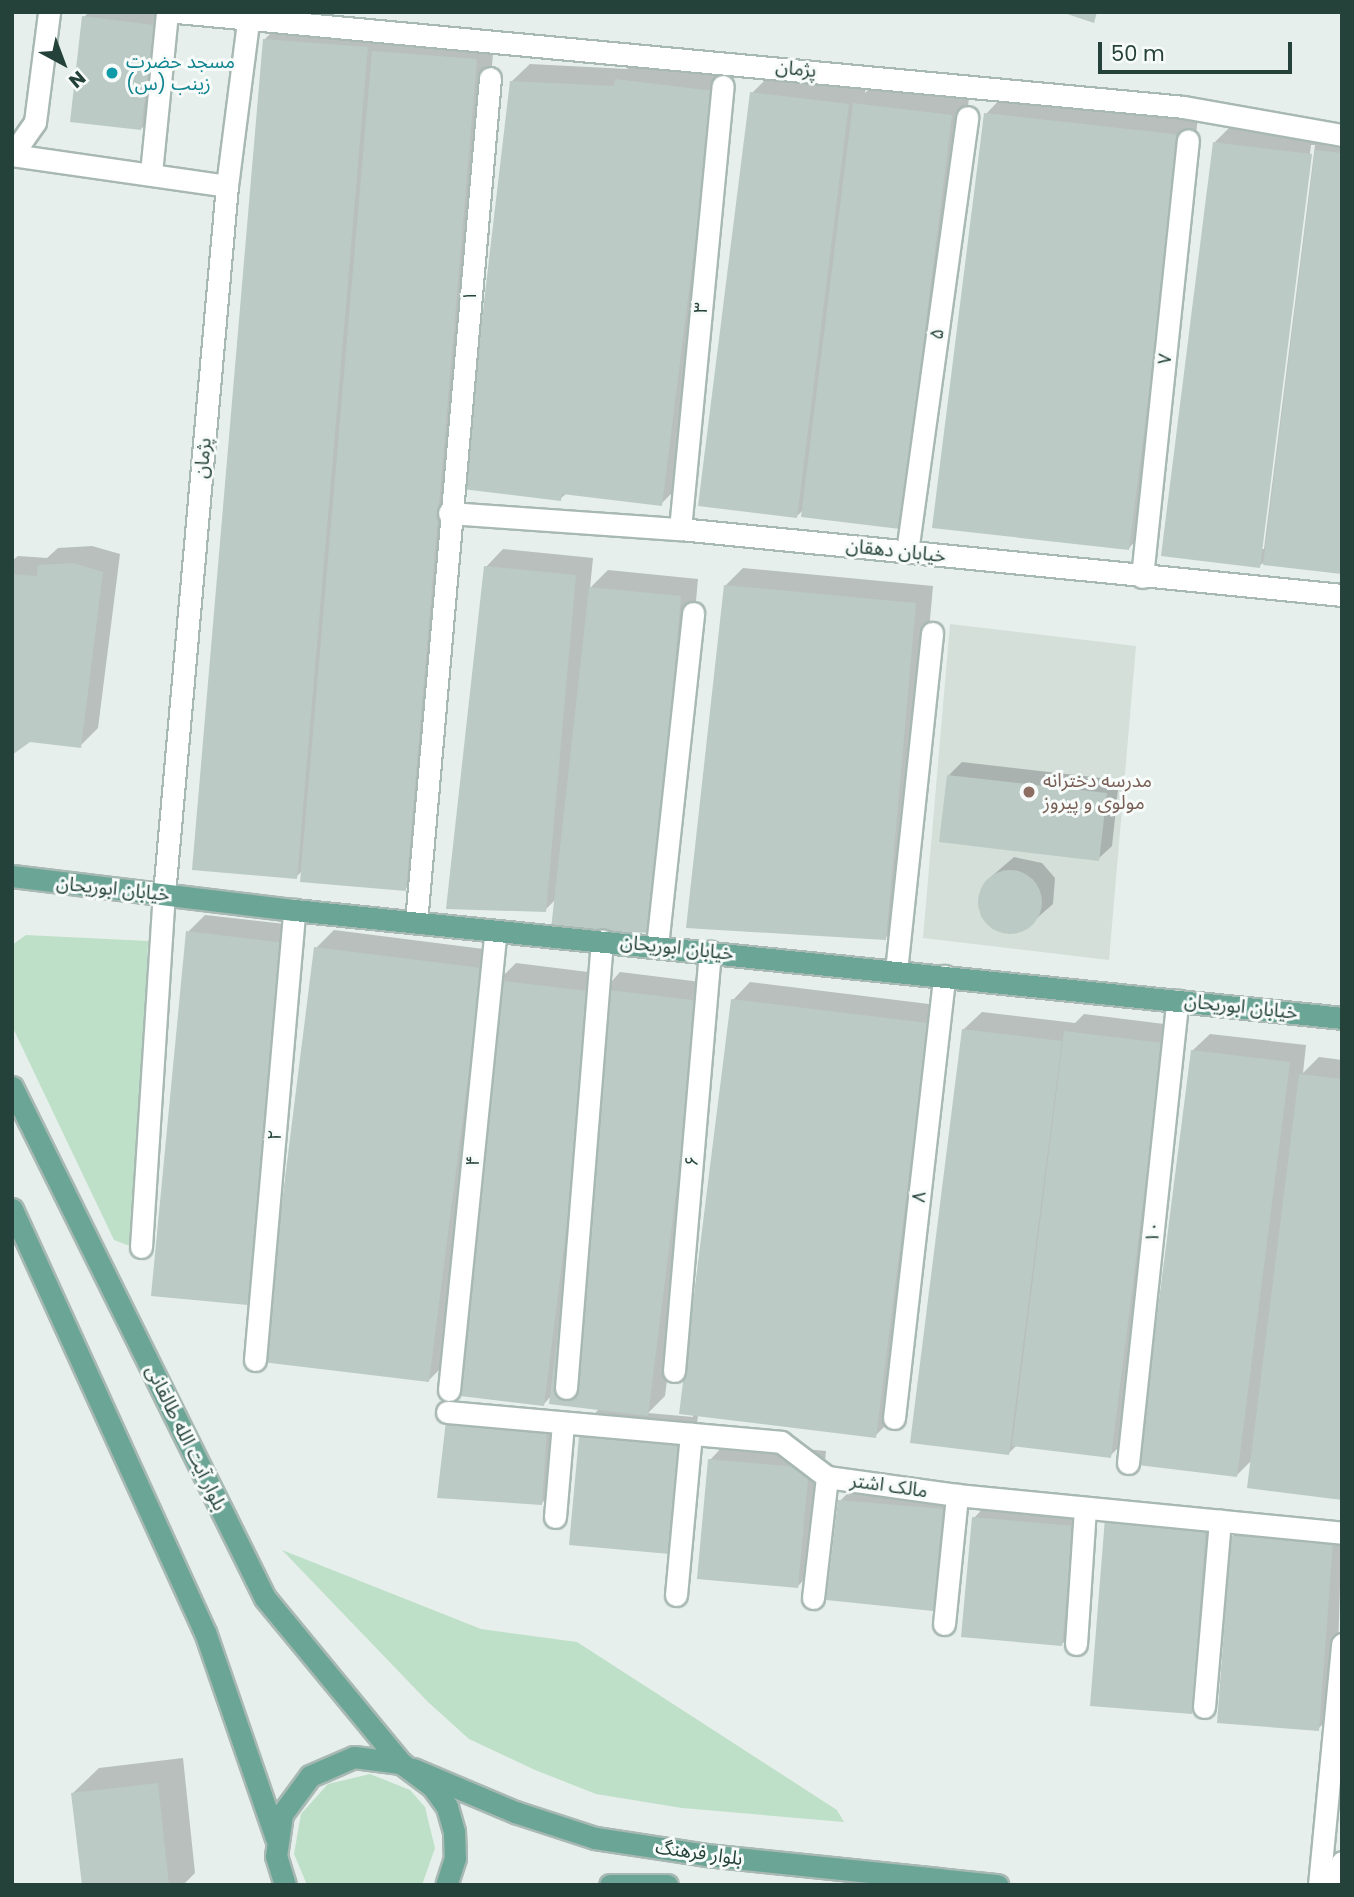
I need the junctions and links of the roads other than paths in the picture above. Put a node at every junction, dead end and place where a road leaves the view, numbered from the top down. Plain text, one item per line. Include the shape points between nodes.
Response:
1 (49, 12) edge
2 (167, 12) edge
3 (177, 12) edge
4 (248, 22) junction
5 (490, 78) dead end
6 (723, 86) dead end
7 (967, 117) dead end
8 (1342, 135) edge
9 (1188, 140) dead end
10 (12, 154) edge
11 (150, 173) junction
12 (227, 186) junction
13 (449, 513) junction
14 (680, 529) junction
15 (907, 552) junction
16 (1142, 577) junction
17 (1342, 595) edge
18 (693, 613) dead end
19 (932, 633) dead end
20 (12, 876) edge
21 (58, 884) junction
22 (12, 889) edge
23 (164, 894) junction
24 (294, 910) junction
25 (416, 922) junction
26 (496, 931) junction
27 (602, 940) junction
28 (657, 946) junction
29 (710, 952) junction
30 (897, 971) junction
31 (944, 976) junction
32 (1177, 1001) junction
33 (1342, 1018) edge
34 (12, 1087) edge
35 (12, 1209) edge
36 (141, 1247) dead end
37 (255, 1360) dead end
38 (674, 1370) dead end
39 (566, 1388) dead end
40 (449, 1390) dead end
41 (447, 1412) dead end
42 (894, 1418) dead end
43 (563, 1423) junction
44 (691, 1434) junction
45 (1128, 1463) dead end
46 (827, 1477) junction
47 (957, 1495) junction
48 (1085, 1508) junction
49 (555, 1517) dead end
50 (1220, 1521) junction
51 (1342, 1533) edge
52 (676, 1595) dead end
53 (813, 1598) dead end
54 (944, 1624) dead end
55 (1076, 1644) dead end
56 (1342, 1644) edge
57 (1340, 1666) edge
58 (1204, 1707) dead end
59 (407, 1766) junction
60 (276, 1838) junction
61 (1342, 1862) edge
62 (281, 1881) edge
63 (446, 1885) edge
64 (610, 1885) edge
65 (667, 1885) edge
66 (997, 1885) edge
67 (1319, 1885) edge
68 (1339, 1885) edge

1 - 10 street via 35,121
2 - 11 street
3 - 4 street, پژمان
4 - 8 street, پژمان via 725,61 1183,107
4 - 12 street, پژمان
5 - 13 street, ۱
6 - 14 street, ۳
7 - 15 street, ۵
9 - 16 street, ۷
10 - 11 street
11 - 12 street
12 - 23 street, پژمان
13 - 14 street, خیابان دهقان
13 - 25 street, ۱
14 - 15 street, خیابان دهقان
15 - 16 street, خیابان دهقان
16 - 17 street, خیابان دهقان
18 - 28 street
19 - 30 street
20 - 21 main road, خیابان ابوریحان
21 - 22 main road
21 - 23 main road, خیابان ابوریحان
23 - 24 main road, خیابان ابوریحان
23 - 36 street, پژمان
24 - 25 main road, خیابان ابوریحان
24 - 37 street, ۲
25 - 26 main road, خیابان ابوریحان
26 - 27 main road, خیابان ابوریحان
26 - 40 street, ۴
27 - 28 main road, خیابان ابوریحان
27 - 39 street
28 - 29 main road, خیابان ابوریحان
29 - 30 main road, خیابان ابوریحان
29 - 38 street, ۶
30 - 31 main road, خیابان ابوریحان
31 - 32 main road, خیابان ابوریحان
31 - 42 street, ۸
32 - 33 main road, خیابان ابوریحان
32 - 45 street, ۱۰
34 - 59 main road, بلوار آیت الله طالقانی via 265,1598
35 - 60 main road via 205,1632
41 - 43 street, مالک اشتر
43 - 44 street, مالک اشتر
43 - 49 street
44 - 46 street, مالک اشتر via 781,1442
44 - 52 street
46 - 47 street, مالک اشتر
46 - 53 street
47 - 48 street, مالک اشتر
47 - 54 street
48 - 50 street, مالک اشتر
48 - 55 street
50 - 51 street, مالک اشتر
50 - 58 street
56 - 57 street
57 - 67 street
59 - 60 main road via 354,1757 320,1770 293,1793
59 - 63 main road, بلوار آیت الله طالقانی via 432,1786 447,1807 454,1832 454,1858
59 - 66 main road, بلوار فرهنگ via 515,1812 595,1838 706,1856
60 - 62 main road
61 - 68 street
64 - 65 main road, بلوار فرهنگ

